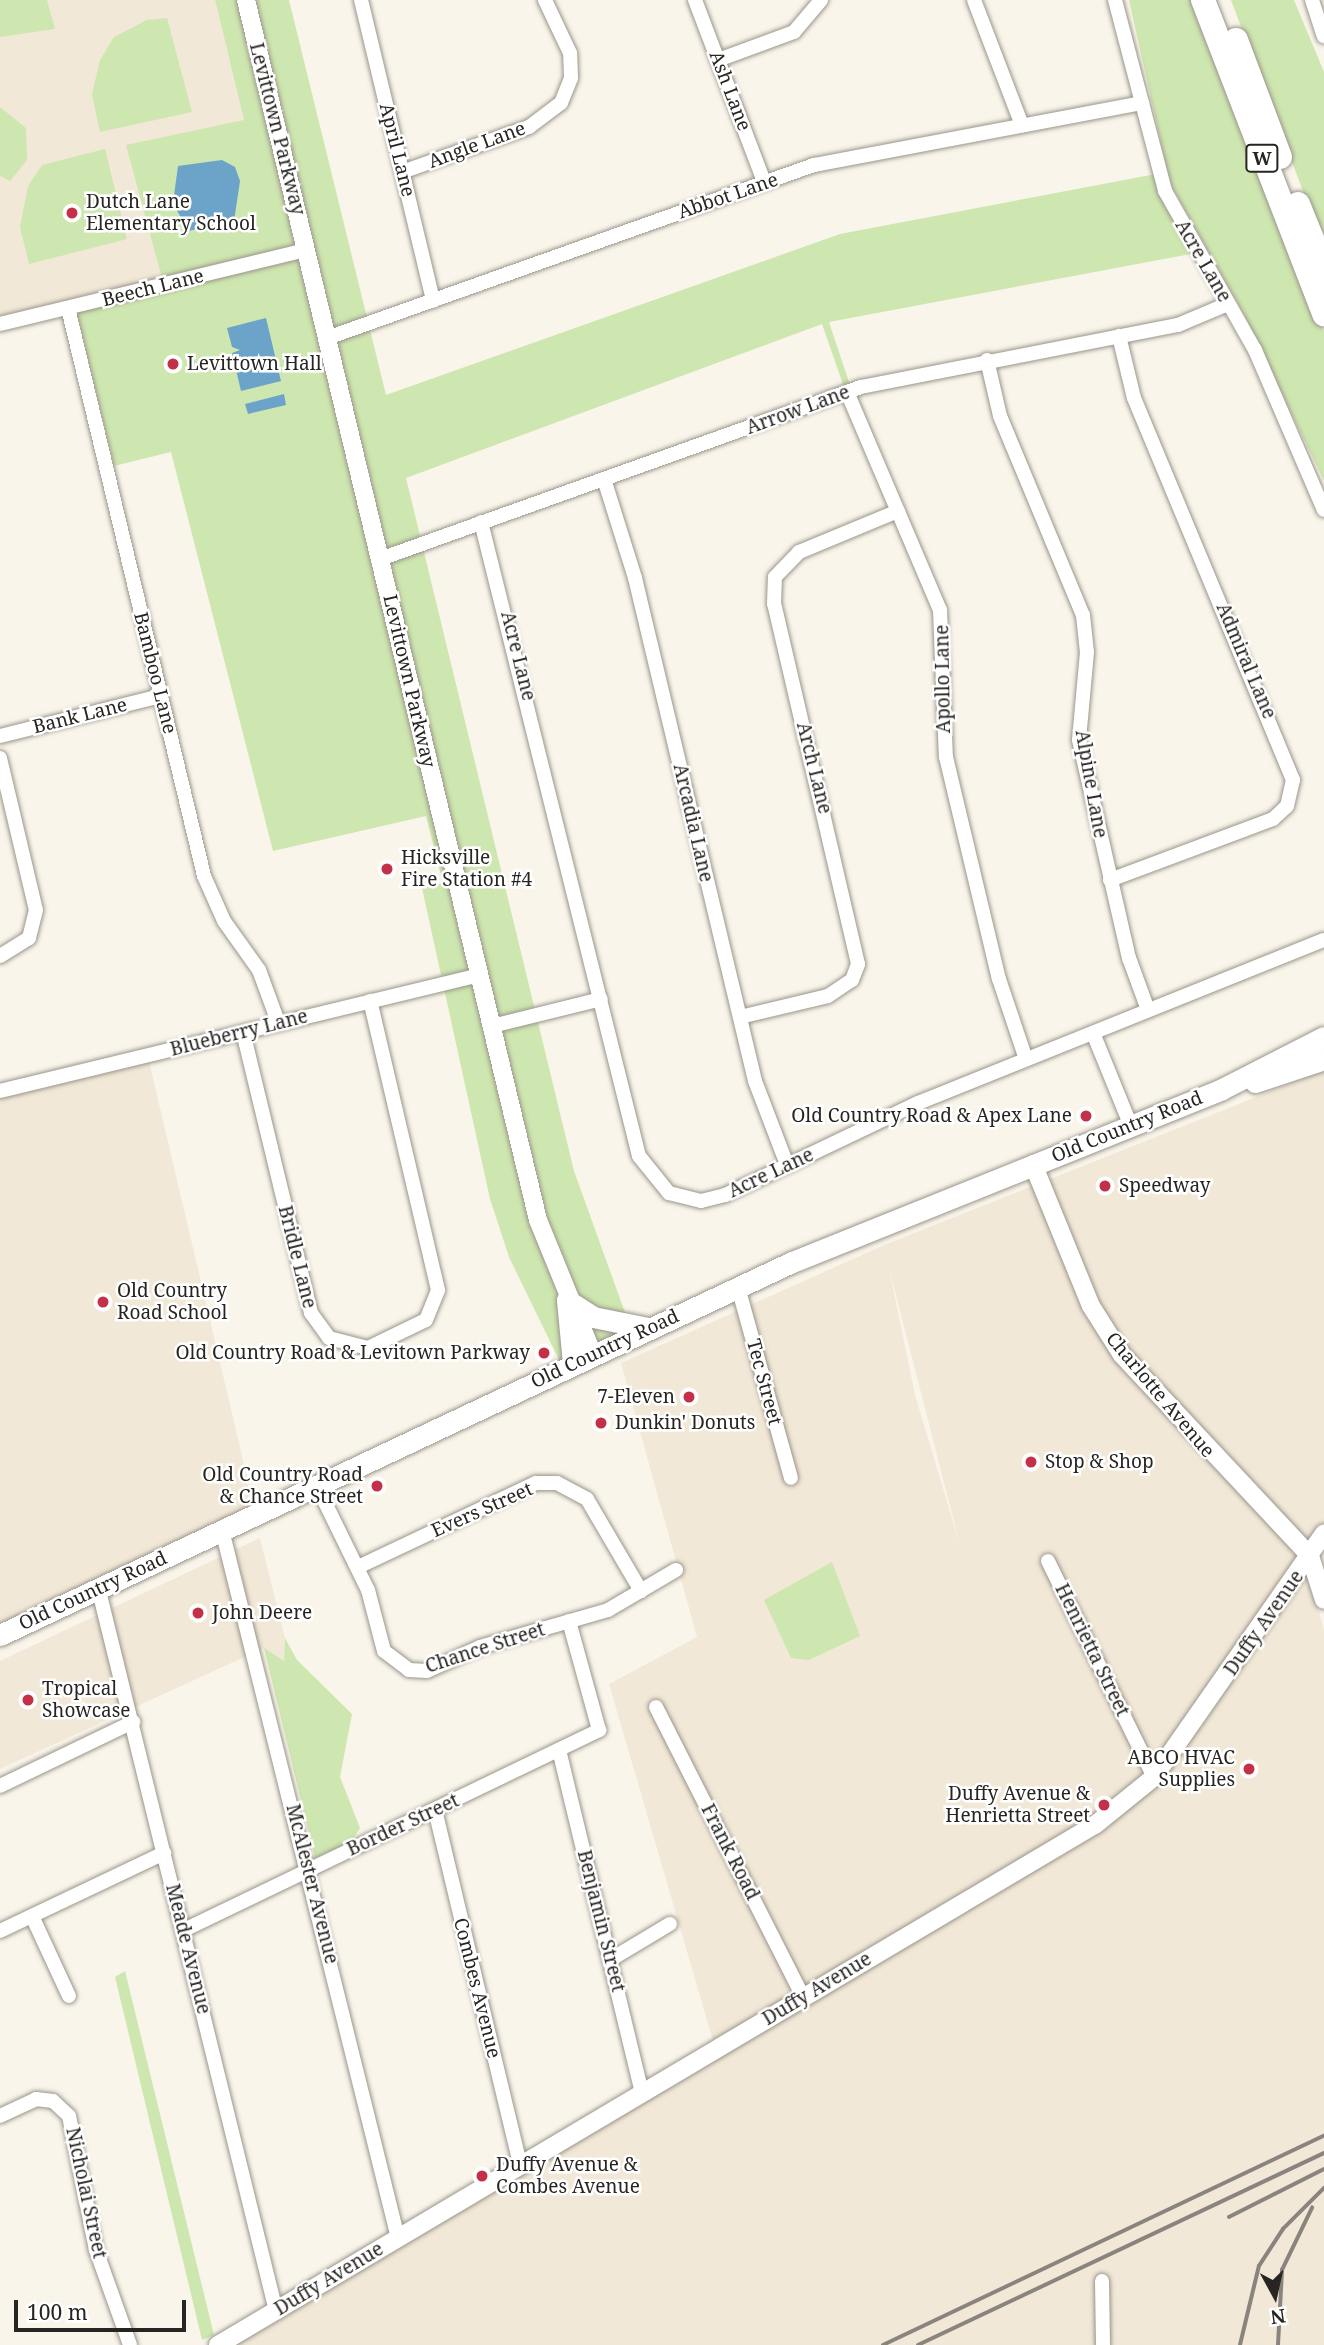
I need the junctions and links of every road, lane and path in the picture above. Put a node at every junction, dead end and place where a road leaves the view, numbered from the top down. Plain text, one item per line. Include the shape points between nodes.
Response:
1 (246, 0) edge
2 (361, 0) edge
3 (545, 0) edge
4 (695, 0) edge
5 (821, 0) edge
6 (974, 0) edge
7 (1115, 0) edge
8 (1203, 0) edge
9 (1221, 0) edge
10 (1312, 0) edge
11 (1324, 36) edge
12 (718, 60) junction
13 (1142, 103) junction
14 (1022, 125) junction
15 (402, 172) junction
16 (764, 182) junction
17 (306, 250) junction
18 (1324, 268) edge
19 (433, 301) junction
20 (1228, 304) junction
21 (68, 309) junction
22 (1324, 314) edge
23 (0, 324) edge
24 (1119, 336) junction
25 (327, 338) junction
26 (988, 360) junction
27 (847, 392) junction
28 (604, 478) junction
29 (1324, 510) edge
30 (898, 511) junction
31 (481, 522) junction
32 (380, 559) junction
33 (161, 696) junction
34 (0, 736) edge
35 (0, 758) edge
36 (1110, 880) junction
37 (1324, 940) edge
38 (0, 956) edge
39 (479, 975) junction
40 (601, 999) junction
41 (370, 1001) junction
42 (1148, 1010) junction
43 (740, 1017) junction
44 (278, 1022) junction
45 (492, 1026) junction
46 (243, 1032) junction
47 (1093, 1033) junction
48 (1324, 1037) edge
49 (1026, 1059) junction
50 (1324, 1059) edge
51 (1222, 1089) junction
52 (0, 1091) edge
53 (1131, 1126) junction
54 (1032, 1164) junction
55 (787, 1166) junction
56 (738, 1287) junction
57 (567, 1300) junction
58 (648, 1328) junction
59 (593, 1354) junction
60 (573, 1363) junction
61 (791, 1478) dead end
62 (316, 1484) junction
63 (222, 1530) junction
64 (1324, 1533) edge
65 (1310, 1556) junction
66 (1048, 1561) dead end
67 (358, 1567) junction
68 (676, 1570) dead end
69 (99, 1587) junction
70 (640, 1591) junction
71 (1324, 1600) edge
72 (569, 1621) junction
73 (0, 1635) edge
74 (656, 1707) dead end
75 (133, 1722) junction
76 (559, 1750) junction
77 (1154, 1777) junction
78 (0, 1786) edge
79 (435, 1810) junction
80 (164, 1853) junction
81 (309, 1870) junction
82 (32, 1916) junction
83 (670, 1924) dead end
84 (184, 1930) junction
85 (0, 1931) edge
86 (610, 1960) junction
87 (69, 1996) dead end
88 (803, 1997) junction
89 (642, 2093) junction
90 (0, 2116) edge
91 (520, 2165) junction
92 (398, 2238) junction
93 (1102, 2281) dead end
94 (275, 2311) junction
95 (130, 2345) edge
96 (218, 2345) edge
97 (1103, 2345) edge

1 - 17 street, Levittown Parkway
2 - 15 street, April Lane
3 - 15 street, Angle Lane via 570,53 571,78 561,103 529,127
4 - 12 street, Ash Lane
5 - 12 street via 794,32
6 - 14 street
7 - 13 street, Acre Lane
8 - 22 highway, W
9 - 18 highway, W
10 - 11 street
12 - 16 street, Ash Lane
13 - 14 street, Abbot Lane
13 - 20 street, Acre Lane via 1165,191
14 - 16 street, Abbot Lane via 857,154
15 - 19 street, April Lane
16 - 19 street, Abbot Lane
17 - 21 street, Beech Lane
17 - 25 street, Levittown Parkway
19 - 25 street, Abbot Lane
20 - 24 street, Arrow Lane via 1178,325
20 - 29 street, Acre Lane
21 - 23 street, Beech Lane
21 - 33 street, Bamboo Lane
24 - 26 street, Arrow Lane
24 - 36 street, Admiral Lane via 1135,398 1293,780 1287,806 1273,819
25 - 32 street, Levittown Parkway
26 - 27 street, Arrow Lane
26 - 36 street, Alpine Lane via 1000,416 1083,615 1087,652 1079,740
27 - 28 street, Arrow Lane
27 - 30 street, Apollo Lane
28 - 31 street, Arrow Lane
28 - 43 street, Arcadia Lane via 635,578
30 - 43 street, Arch Lane via 799,552 775,577 774,604 858,964 852,980 828,996
30 - 49 street, Apollo Lane via 944,626 946,757 999,979
31 - 32 street, Arrow Lane
31 - 40 street, Acre Lane
32 - 39 street, Levittown Parkway
33 - 34 street, Bank Lane
33 - 44 street, Bamboo Lane via 204,876 225,921 259,970
35 - 38 street via 36,910 29,938
36 - 42 street, Alpine Lane
37 - 42 street, Acre Lane
39 - 41 street, Blueberry Lane
39 - 45 street, Levittown Parkway
40 - 45 street
40 - 55 street, Acre Lane via 639,1156 656,1184 685,1199 713,1199
41 - 44 street, Blueberry Lane
41 - 46 street, Bridle Lane via 438,1290 426,1320 368,1348 329,1338 311,1313
42 - 47 street, Acre Lane
43 - 55 street, Arcadia Lane
44 - 46 street, Blueberry Lane
45 - 57 street, Levittown Parkway via 538,1220
46 - 52 street, Blueberry Lane
47 - 49 street, Acre Lane
47 - 53 street
48 - 51 main road, Old Country Road
49 - 55 street, Acre Lane
50 - 51 main road, Old Country Road
51 - 53 main road, Old Country Road
53 - 54 main road, Old Country Road
54 - 56 main road, Old Country Road
54 - 65 street, Charlotte Avenue via 1091,1307 1122,1354
56 - 58 main road, Old Country Road
56 - 61 street, Tec Street
57 - 58 main road via 593,1317
57 - 59 street, Levittown Parkway
57 - 60 main road
58 - 59 main road, Old Country Road
59 - 60 main road, Old Country Road
60 - 62 main road, Old Country Road
62 - 63 main road, Old Country Road
62 - 67 street, Chance Street
63 - 69 main road, Old Country Road
63 - 81 street, McAlester Avenue
64 - 65 street, Duffy Avenue
65 - 71 street, Charlotte Avenue
65 - 77 street, Duffy Avenue
66 - 77 street, Henrietta Street
67 - 70 street, Evers Street via 536,1483 557,1483 587,1499
67 - 72 street, Chance Street via 384,1651 409,1670 427,1671 480,1647
68 - 70 street, Chance Street
69 - 73 main road, Old Country Road
69 - 75 street, Meade Avenue
70 - 72 street, Chance Street via 608,1610
72 - 76 street, Border Street via 599,1730
74 - 88 street, Frank Road
75 - 78 street
75 - 80 street, Meade Avenue
76 - 79 street, Border Street
76 - 86 street, Benjamin Street
77 - 88 street, Duffy Avenue via 1093,1826
79 - 81 street, Border Street
79 - 91 street, Combes Avenue
80 - 82 street
80 - 84 street, Meade Avenue
81 - 84 street, Border Street
81 - 92 street, McAlester Avenue
82 - 85 street
82 - 87 street
83 - 86 street
84 - 94 street, Meade Avenue
86 - 89 street, Benjamin Street
88 - 89 street, Duffy Avenue
89 - 91 street, Duffy Avenue
90 - 95 street, Nicholai Street via 36,2098 53,2101 68,2116 96,2250
91 - 92 street, Duffy Avenue
92 - 94 street, Duffy Avenue
93 - 97 street
94 - 96 street, Duffy Avenue

